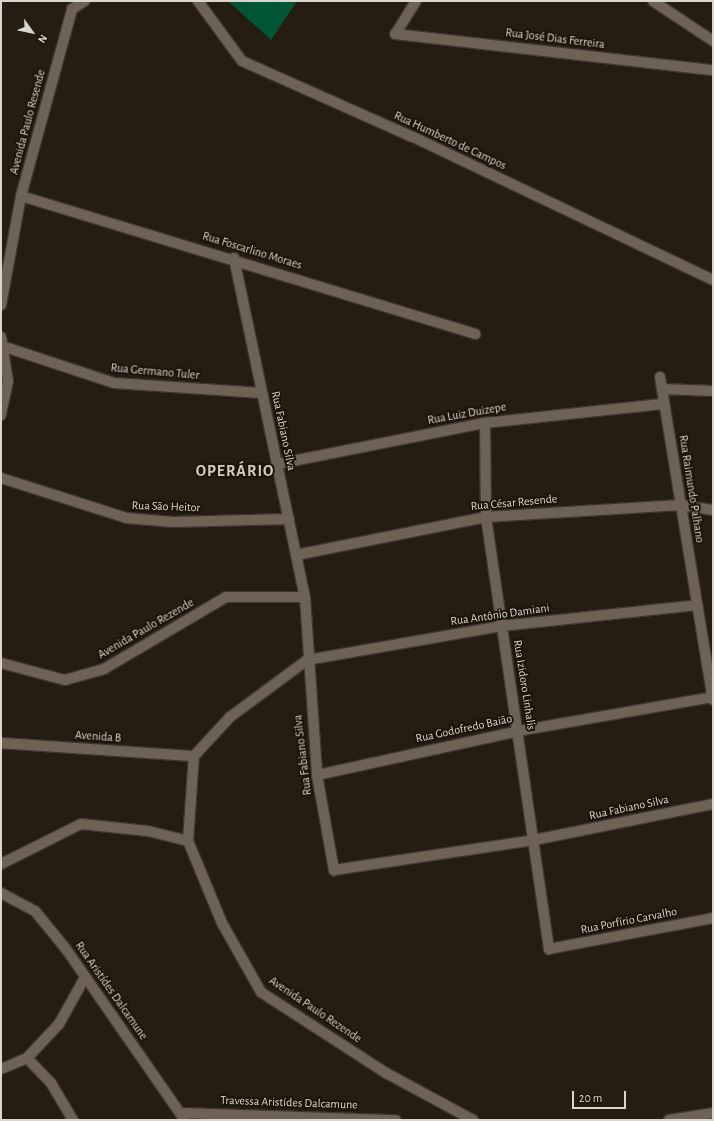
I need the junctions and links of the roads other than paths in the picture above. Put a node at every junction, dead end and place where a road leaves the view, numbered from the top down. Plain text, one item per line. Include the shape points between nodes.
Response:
1 (85, 1) edge
2 (198, 1) edge
3 (416, 1) edge
4 (654, 1) edge
5 (713, 40) edge
6 (713, 70) edge
7 (21, 196) junction
8 (234, 258) junction
9 (710, 277) edge
10 (1, 305) edge
11 (475, 334) dead end
12 (2, 342) edge
13 (660, 377) dead end
14 (662, 389) junction
15 (713, 391) edge
16 (262, 393) junction
17 (664, 404) junction
18 (1, 415) edge
19 (485, 423) junction
20 (277, 464) junction
21 (1, 478) edge
22 (681, 505) junction
23 (713, 510) edge
24 (486, 517) junction
25 (289, 519) junction
26 (296, 555) junction
27 (305, 597) junction
28 (697, 605) junction
29 (502, 626) junction
30 (307, 660) junction
31 (1, 662) edge
32 (713, 698) edge
33 (518, 731) junction
34 (1, 743) edge
35 (194, 756) junction
36 (317, 775) junction
37 (713, 804) edge
38 (534, 840) junction
39 (188, 841) junction
40 (1, 864) edge
41 (1, 893) edge
42 (713, 918) edge
43 (549, 950) joint
44 (84, 979) junction
45 (27, 1058) junction
46 (1, 1069) edge
47 (713, 1113) edge
48 (183, 1117) edge
49 (73, 1120) edge
50 (396, 1120) edge
51 (473, 1120) edge
52 (669, 1120) edge

1 - 7 street, Avenida Paulo Resende via 72,9
2 - 9 street, Rua Humberto de Campos via 242,61 413,137
3 - 6 street, Rua José Dias Ferreira via 395,34
4 - 5 street
7 - 8 street, Rua Foscarlino Moraes
7 - 10 street, Avenida Paulo Resende
8 - 11 street, Rua Foscarlino Moraes
8 - 16 street, Rua Fabiano Silva
12 - 16 street, Rua Germano Tuler via 114,383
12 - 18 street via 8,381
13 - 14 street, Rua Raimundo Palhano
14 - 15 street
14 - 17 street, Rua Raimundo Palhano
16 - 20 street, Rua Fabiano Silva
17 - 19 street, Rua Luiz Duizepe
17 - 22 street, Rua Raimundo Palhano
19 - 20 street, Rua Luiz Duizepe
19 - 24 street, Rua Izidoro Linhalis
20 - 25 street, Rua Fabiano Silva
21 - 25 street, Rua São Heitor via 126,518 173,522
22 - 23 street, Rua César Resende
22 - 24 street, Rua César Resende
22 - 28 street, Rua Raimundo Palhano
24 - 26 street, Rua César Resende
24 - 29 street, Rua Izidoro Linhalis
25 - 26 street, Rua Fabiano Silva
26 - 27 street, Rua Fabiano Silva
27 - 30 street, Rua Fabiano Silva
27 - 31 street, Avenida Paulo Rezende via 226,597 104,669 65,680
28 - 29 street, Rua Antônio Damiani
28 - 32 street, Rua Raimundo Palhano
29 - 30 street, Rua Antônio Damiani
29 - 33 street, Rua Izidoro Linhalis
30 - 35 street via 230,717
30 - 36 street, Rua Fabiano Silva
32 - 33 street, Rua Godofredo Baião
33 - 36 street, Rua Godofredo Baião
33 - 38 street, Rua Izidoro Linhalis
34 - 35 street, Avenida B
35 - 39 street, Avenida Paulo Rezende
36 - 38 street, Rua Fabiano Silva via 334,870
37 - 38 street, Rua Fabiano Silva
38 - 43 street, Rua Izidoro Linhalis
39 - 40 street via 148,831 81,824
39 - 51 street, Avenida Paulo Rezende via 222,923 261,992 386,1073
41 - 44 street, Rua Aristídes Dalcamune via 35,911
42 - 43 street, Rua Porfírio Carvalho
44 - 45 street via 59,1024
44 - 48 street, Rua Aristídes Dalcamune
45 - 46 street
45 - 49 street via 51,1082
47 - 52 street
48 - 50 street, Travessa Aristídes Dalcamune

